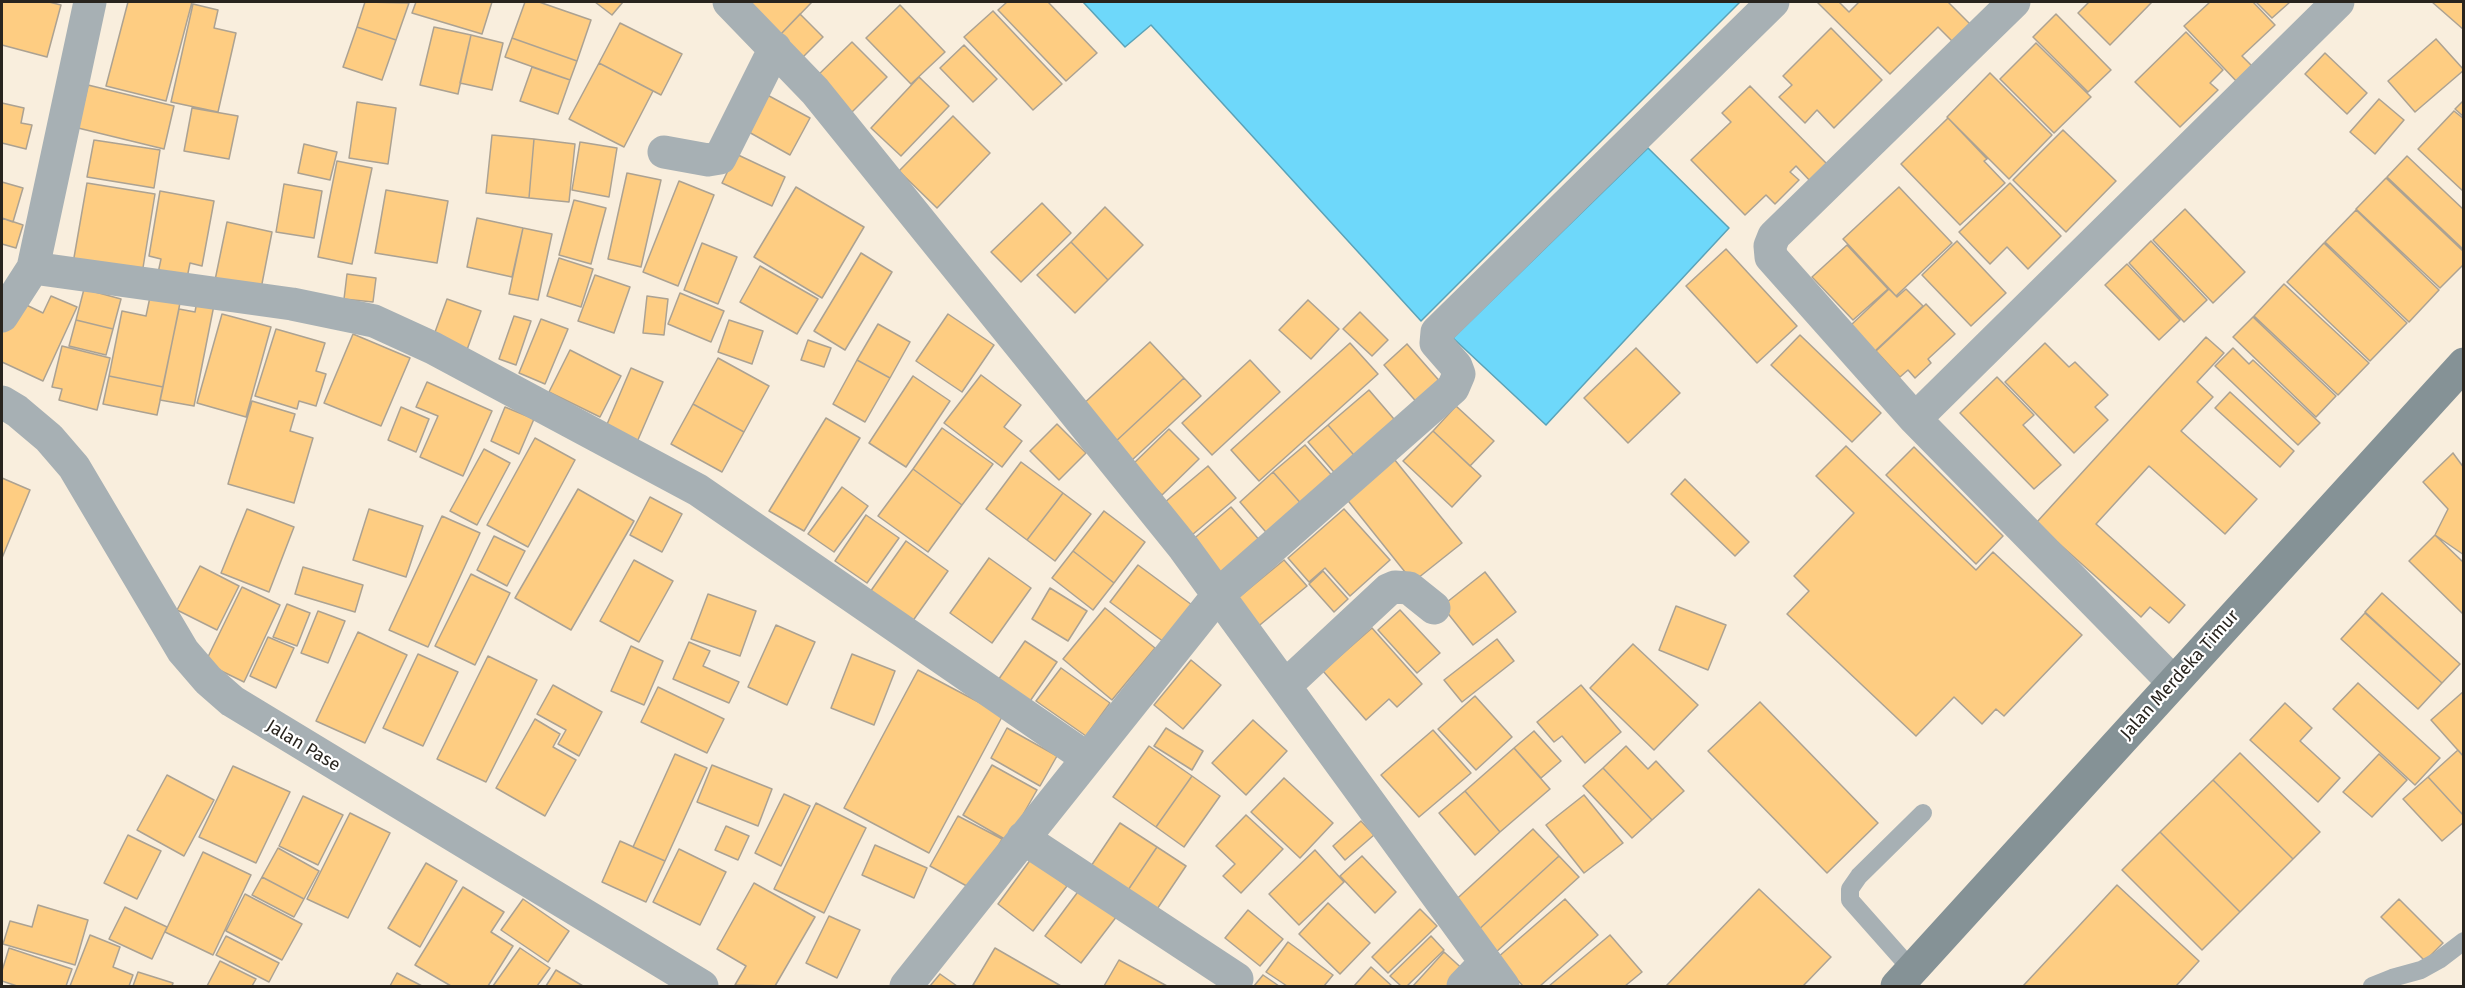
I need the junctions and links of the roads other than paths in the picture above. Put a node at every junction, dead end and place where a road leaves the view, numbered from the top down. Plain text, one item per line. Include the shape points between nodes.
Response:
1 (90, 2) edge
2 (729, 2) edge
3 (1773, 2) edge
4 (2014, 2) edge
5 (2338, 2) edge
6 (775, 48) junction
7 (664, 152) dead end
8 (33, 268) junction
9 (2, 316) edge
10 (2459, 377) edge
11 (2, 402) edge
12 (1915, 419) junction
13 (1219, 594) junction
14 (1434, 609) dead end
15 (2173, 682) junction
16 (1285, 686) junction
17 (1087, 758) junction
18 (1923, 813) dead end
19 (1023, 838) junction
20 (2463, 941) edge
21 (1494, 975) edge
22 (1905, 978) edge
23 (1237, 979) dead end
24 (702, 987) edge
25 (906, 987) edge
26 (1463, 987) edge
27 (2372, 987) edge

1 - 8 street
2 - 6 street
3 - 13 street via 1437,332 1437,343 1459,374 1453,387
4 - 12 street via 1774,236 1770,246 1771,257
5 - 12 street
6 - 7 street via 720,158 708,160
6 - 13 street via 816,91
8 - 9 street
8 - 17 street via 292,304 374,321 433,348 698,490
10 - 15 main road, Jalan Merdeka Timur
11 - 24 street, Jalan Pase via 49,438 74,467 183,651 232,701
12 - 15 street
13 - 16 street
13 - 17 street
14 - 16 street via 1408,588 1395,587
15 - 22 main road, Jalan Merdeka Timur
16 - 21 street
17 - 19 street
18 - 22 lane via 1850,889 1850,900
19 - 23 street
19 - 25 street
20 - 27 lane via 2421,970
21 - 26 street

